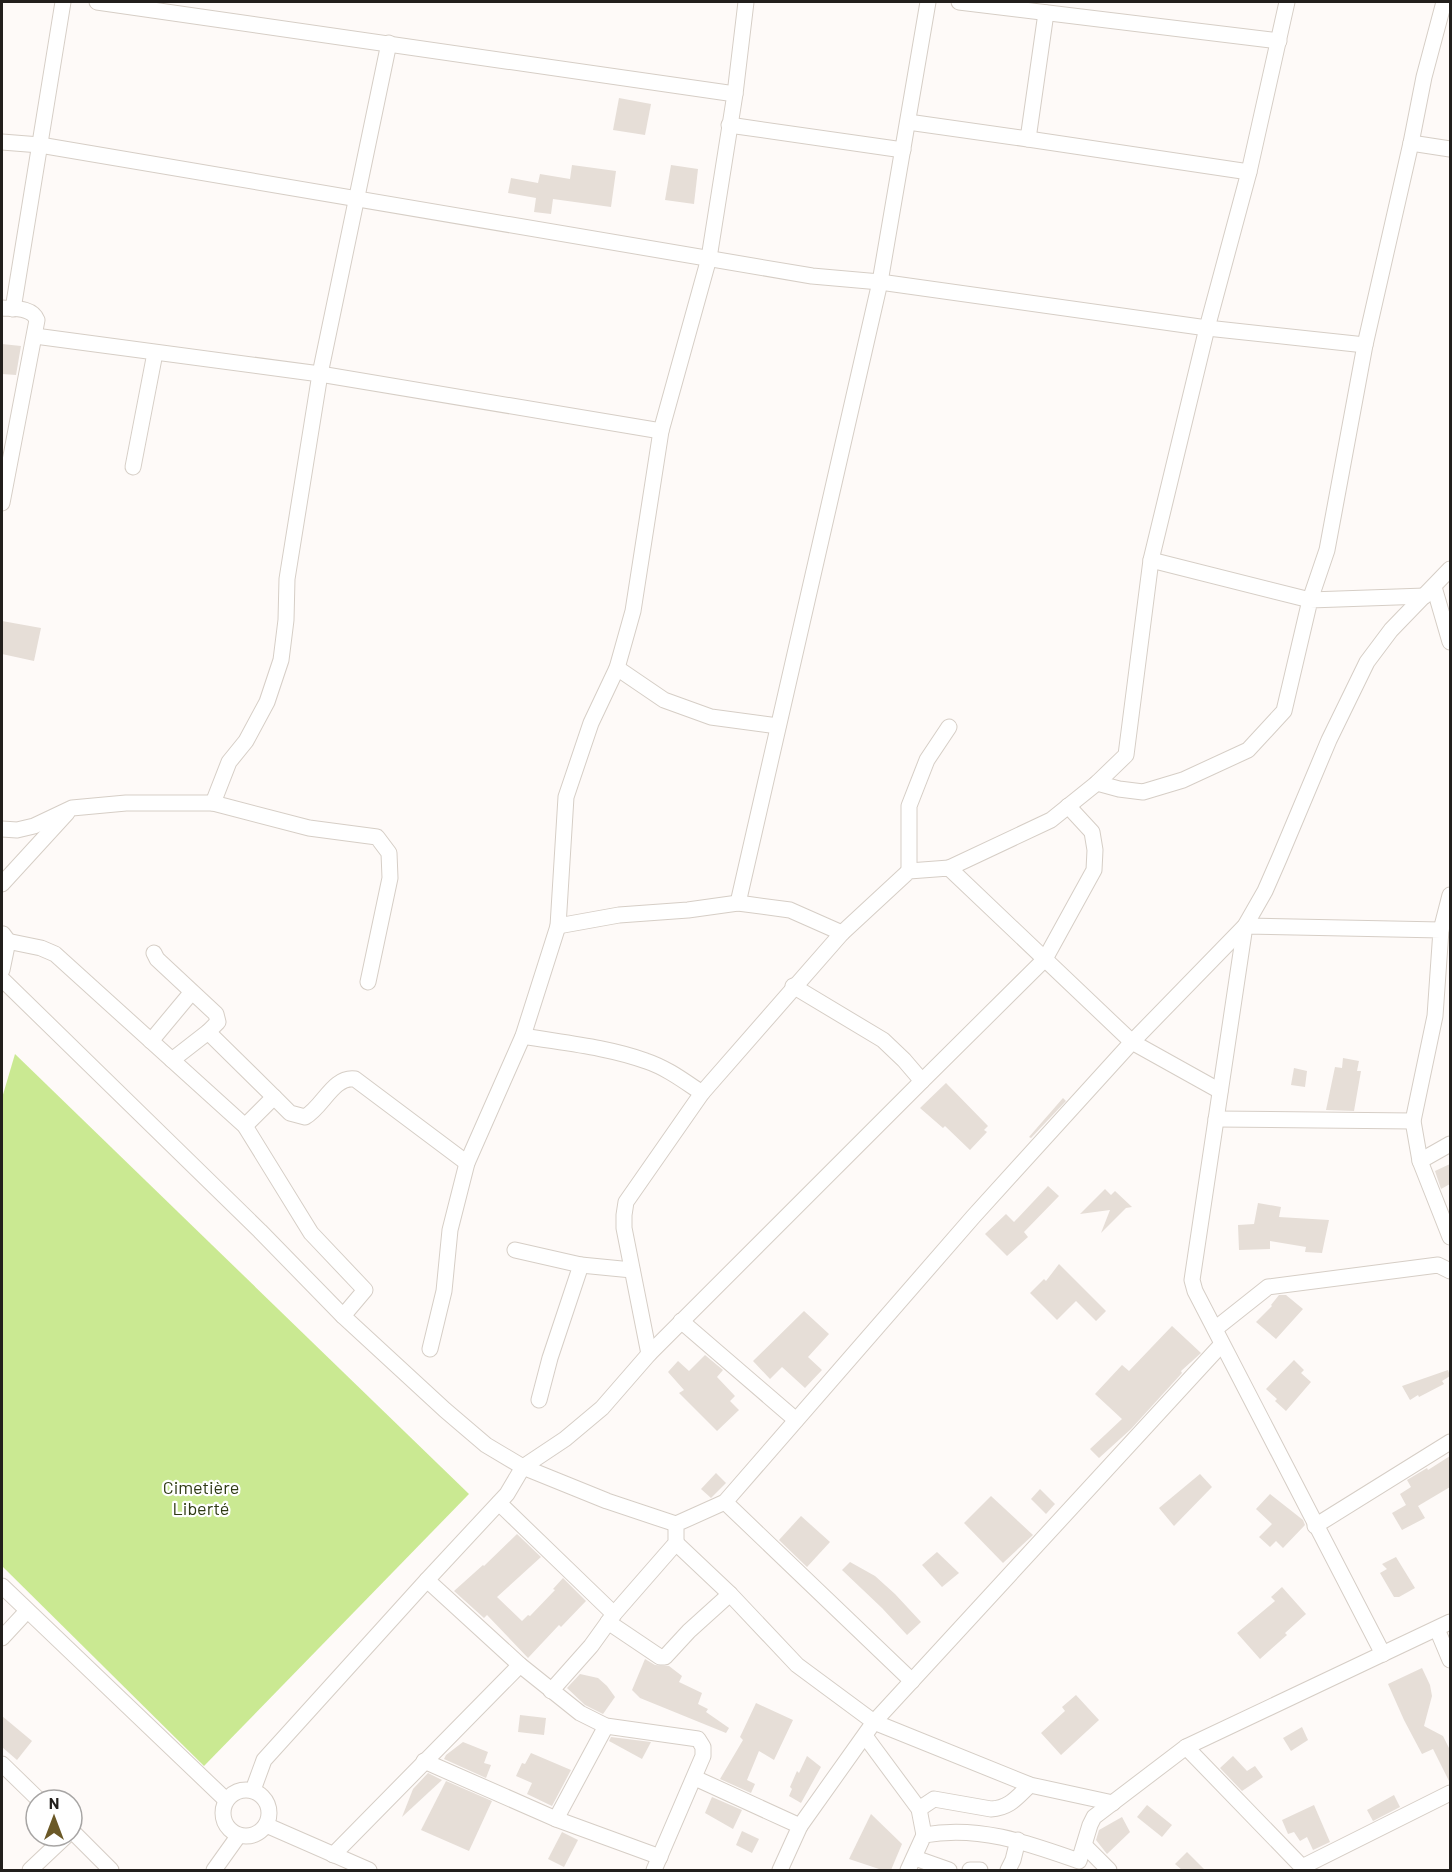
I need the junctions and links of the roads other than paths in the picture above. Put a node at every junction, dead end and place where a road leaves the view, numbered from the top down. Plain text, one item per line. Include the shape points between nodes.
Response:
1 (63, 2) edge
2 (98, 2) edge
3 (746, 2) edge
4 (928, 2) edge
5 (959, 2) edge
6 (1287, 2) edge
7 (1444, 2) edge
8 (1046, 13) junction
9 (1280, 41) junction
10 (389, 43) junction
11 (735, 94) junction
12 (908, 122) junction
13 (729, 125) junction
14 (1028, 140) junction
15 (2, 141) edge
16 (1411, 143) junction
17 (40, 145) junction
18 (1450, 149) edge
19 (903, 150) junction
20 (1249, 172) junction
21 (357, 199) junction
22 (709, 258) junction
23 (880, 282) junction
24 (7, 308) edge
25 (1207, 328) junction
26 (35, 336) junction
27 (1365, 345) junction
28 (155, 353) junction
29 (320, 374) junction
30 (661, 430) junction
31 (133, 467) dead end
32 (2, 503) edge
33 (1151, 560) junction
34 (1450, 569) edge
35 (1429, 591) junction
36 (1310, 600) junction
37 (1450, 642) edge
38 (617, 668) junction
39 (778, 726) junction
40 (948, 727) dead end
41 (1097, 783) junction
42 (213, 803) junction
43 (1068, 806) junction
44 (72, 808) junction
45 (2, 829) edge
46 (948, 868) junction
47 (909, 871) junction
48 (2, 884) edge
49 (1450, 895) edge
50 (738, 903) junction
51 (558, 926) junction
52 (1245, 926) junction
53 (1441, 930) junction
54 (842, 933) junction
55 (4, 938) edge
56 (154, 953) dead end
57 (1045, 959) junction
58 (2, 970) edge
59 (2, 979) edge
60 (368, 982) dead end
61 (793, 986) junction
62 (191, 993) junction
63 (1450, 1004) edge
64 (1435, 1016) junction
65 (208, 1032) junction
66 (523, 1036) junction
67 (152, 1041) junction
68 (1132, 1042) junction
69 (172, 1060) junction
70 (922, 1081) junction
71 (1220, 1091) junction
72 (702, 1093) junction
73 (274, 1097) junction
74 (1215, 1119) junction
75 (1413, 1121) junction
76 (245, 1126) junction
77 (1450, 1144) edge
78 (1420, 1161) junction
79 (467, 1163) junction
80 (1450, 1237) edge
81 (514, 1250) dead end
82 (581, 1264) junction
83 (632, 1270) junction
84 (1450, 1271) edge
85 (343, 1316) junction
86 (681, 1322) junction
87 (1215, 1329) junction
88 (1222, 1344) junction
89 (430, 1349) dead end
90 (649, 1354) junction
91 (539, 1400) dead end
92 (796, 1420) junction
93 (1450, 1443) edge
94 (523, 1467) junction
95 (725, 1502) junction
96 (499, 1503) junction
97 (676, 1524) junction
98 (1315, 1526) junction
99 (676, 1543) junction
100 (427, 1580) junction
101 (2, 1586) edge
102 (730, 1594) junction
103 (27, 1611) junction
104 (611, 1618) junction
105 (1444, 1625) edge
106 (2, 1638) edge
107 (1383, 1654) junction
108 (1450, 1660) edge
109 (520, 1665) junction
110 (912, 1681) junction
111 (550, 1691) junction
112 (874, 1722) junction
113 (606, 1726) junction
114 (865, 1737) junction
115 (1186, 1747) junction
116 (424, 1761) junction
117 (2, 1764) edge
118 (695, 1778) junction
119 (1030, 1785) junction
120 (27, 1788) edge
121 (253, 1790) junction
122 (1450, 1794) edge
123 (226, 1800) junction
124 (1113, 1803) junction
125 (919, 1809) junction
126 (556, 1819) junction
127 (266, 1825) junction
128 (800, 1826) junction
129 (239, 1835) junction
130 (924, 1835) junction
131 (1018, 1840) junction
132 (84, 1843) edge
133 (1084, 1846) junction
134 (53, 1848) edge
135 (333, 1855) junction
136 (657, 1864) edge
137 (912, 1864) edge
138 (362, 1869) edge
139 (1304, 1869) edge
140 (30, 1870) edge
141 (111, 1870) edge
142 (214, 1870) edge
143 (780, 1870) edge
144 (950, 1870) edge
145 (970, 1870) edge
146 (980, 1870) edge
147 (1008, 1870) edge
148 (1109, 1870) edge

1 - 17 street
2 - 10 street
3 - 11 street
4 - 12 street
5 - 8 street
6 - 9 street
7 - 16 street
8 - 9 street
8 - 14 street
9 - 20 street
10 - 11 street
10 - 21 street
11 - 13 street
12 - 14 street
12 - 19 street
13 - 19 street
13 - 22 street
14 - 20 street
15 - 17 street
16 - 18 street
16 - 27 street
17 - 21 street
17 - 24 street
19 - 23 street
20 - 25 street
21 - 22 street
21 - 29 street
22 - 23 street via 812,276
22 - 30 street
23 - 25 street
23 - 39 street
24 - 26 street via 35,315
25 - 27 street
25 - 33 street
26 - 28 street
26 - 32 street
27 - 36 street via 1327,550
28 - 29 street
28 - 31 street
29 - 30 street
29 - 42 street via 287,579 281,660 267,702 246,741 229,762
30 - 38 street via 633,610
33 - 36 street
33 - 41 street via 1126,755
34 - 35 street
35 - 36 street
35 - 37 street
35 - 52 street via 1367,662 1329,740 1280,859
36 - 41 street via 1284,711 1248,750 1183,780 1143,792
38 - 39 street via 664,700 711,717
38 - 51 street via 591,723 566,797
39 - 50 street
40 - 47 street via 927,760 909,807
41 - 43 street
42 - 44 street via 126,803
42 - 60 street via 309,828 376,837 389,853 390,878
43 - 46 street via 1051,820
43 - 57 street via 1092,832 1094,870
44 - 45 street via 34,826
44 - 48 street
46 - 47 street
46 - 57 street
47 - 54 street
49 - 53 street
50 - 51 street via 619,915
50 - 54 street via 790,910
51 - 66 street
52 - 53 street
52 - 68 street
52 - 71 street
53 - 64 street
54 - 61 street
55 - 58 street
55 - 67 street via 55,954
56 - 62 street
57 - 68 street
57 - 70 street
59 - 85 street
61 - 70 street via 883,1040
61 - 72 street
62 - 65 street via 218,1017
62 - 67 street
63 - 64 street
64 - 75 street
65 - 69 street
65 - 73 street
66 - 72 street via 647,1061
66 - 79 street
67 - 69 street
68 - 71 street
68 - 92 street
69 - 76 street
70 - 86 street
71 - 74 street
72 - 83 street via 626,1202 624,1228
73 - 76 street
73 - 79 street via 290,1113 305,1117 339,1082 355,1079
74 - 75 street
74 - 87 street via 1192,1271 1195,1291
75 - 78 street
76 - 85 street via 311,1233 365,1290
77 - 78 street
78 - 80 street
79 - 89 street via 450,1230 444,1292
81 - 82 street
82 - 83 street
82 - 91 street
83 - 90 street
84 - 87 street via 1438,1265 1268,1287
85 - 94 street via 486,1445
86 - 90 street
86 - 92 street
87 - 88 street
88 - 98 street
88 - 110 street
90 - 94 street via 602,1408
92 - 95 street
93 - 98 street
94 - 96 street
94 - 97 street
95 - 97 street
95 - 110 street
96 - 100 street
96 - 104 street
97 - 99 street
98 - 107 street
99 - 102 street
99 - 104 street
100 - 109 street
100 - 121 street via 264,1761
101 - 103 street
102 - 104 street via 665,1657
102 - 112 street via 797,1665
103 - 106 street
103 - 123 street
104 - 111 street
105 - 107 street
105 - 108 street
107 - 115 street
109 - 111 street
109 - 116 street
110 - 112 street
111 - 113 street
112 - 114 street
112 - 119 street
113 - 118 street via 698,1739 704,1756
113 - 126 street
114 - 125 street
114 - 128 street
115 - 124 street
115 - 139 street
116 - 126 street
116 - 135 street
117 - 120 street
118 - 128 street
118 - 136 street
119 - 124 street
119 - 125 street via 1001,1808 934,1799
121 - 123 street via 240,1790
121 - 127 street via 267,1801 270,1813
122 - 139 street
123 - 129 street via 222,1812 225,1824
124 - 133 street via 1094,1817
125 - 130 street
126 - 136 street
127 - 129 street via 251,1835
127 - 135 street
128 - 143 street
129 - 142 street
130 - 131 street via 967,1831
130 - 137 street
131 - 133 street via 1079,1861
131 - 147 street
132 - 141 street
133 - 148 street
134 - 140 street
135 - 138 street
137 - 144 street
145 - 146 street

